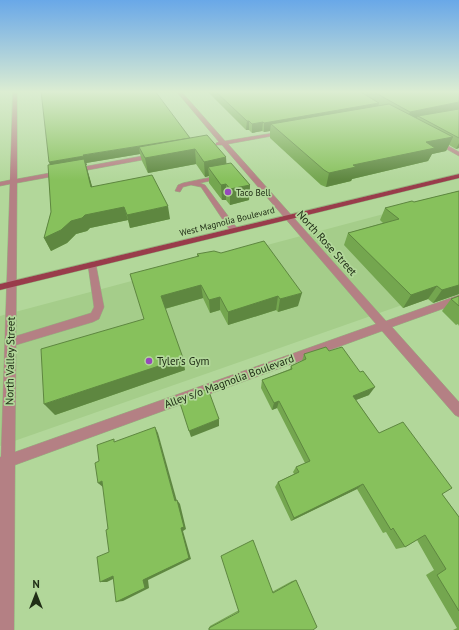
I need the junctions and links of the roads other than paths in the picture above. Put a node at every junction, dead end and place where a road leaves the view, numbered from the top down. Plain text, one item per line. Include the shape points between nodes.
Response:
1 (14, 120) edge
2 (203, 120) edge
3 (292, 130) edge
4 (432, 139) edge
5 (223, 143) junction
6 (208, 146) edge
7 (161, 154) edge
8 (459, 154) edge
9 (226, 176) edge
10 (459, 176) edge
11 (13, 181) junction
12 (190, 183) junction
13 (0, 184) edge
14 (178, 190) dead end
15 (287, 216) junction
16 (234, 230) junction
17 (92, 265) junction
18 (5, 286) edge
19 (459, 299) edge
20 (385, 325) junction
21 (11, 342) junction
22 (459, 411) edge
23 (5, 463) edge
24 (6, 630) edge

1 - 11 street, North Valley Street
2 - 5 street, North Rose Street
3 - 5 street
4 - 8 street
5 - 6 street
5 - 15 street, North Rose Street via 244,172
7 - 11 street
9 - 12 street
10 - 15 main road, West Magnolia Boulevard
11 - 13 street
11 - 18 street, North Valley Street
12 - 14 street via 180,186
12 - 16 street via 203,186
15 - 16 main road, West Magnolia Boulevard
15 - 20 street, North Rose Street
16 - 17 main road, West Magnolia Boulevard
17 - 18 main road, West Magnolia Boulevard
17 - 21 street via 99,307 95,316
18 - 21 street, North Valley Street
19 - 20 street, Alley s/o Magnolia Boulevard
20 - 22 street, North Rose Street
20 - 23 street, Alley s/o Magnolia Boulevard
21 - 23 street, North Valley Street
23 - 24 street, North Valley Street

